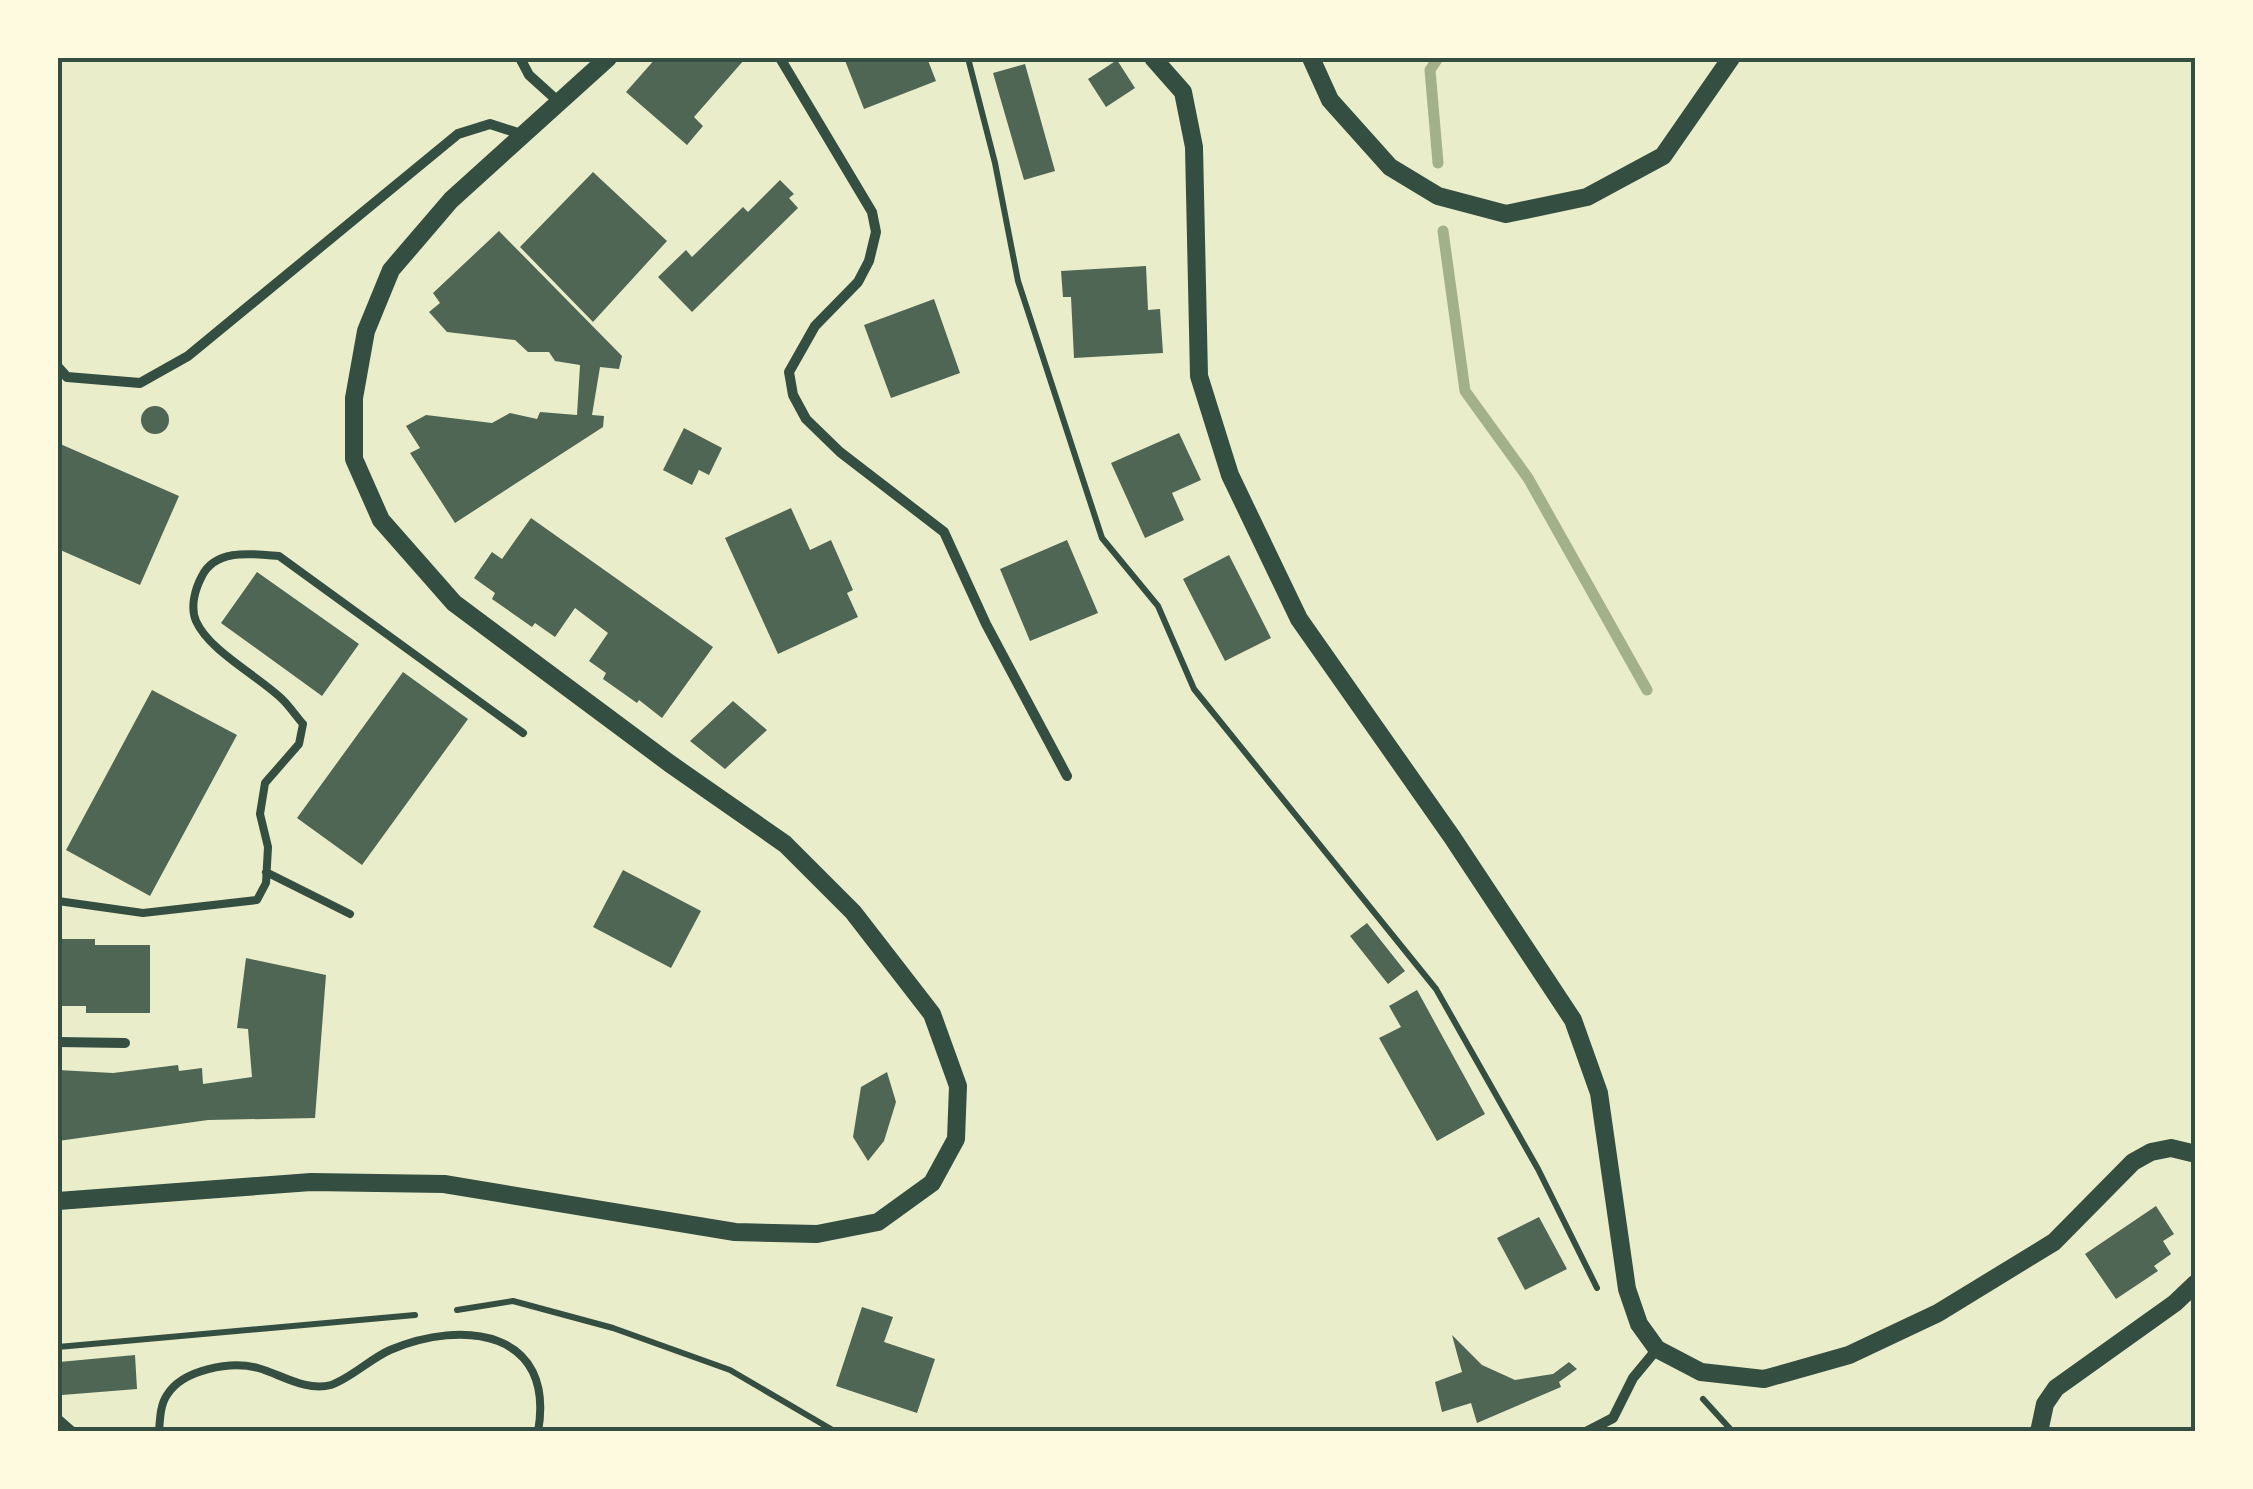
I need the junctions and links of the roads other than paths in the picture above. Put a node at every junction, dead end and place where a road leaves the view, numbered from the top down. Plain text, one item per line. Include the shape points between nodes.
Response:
1 (520, 58) edge
2 (608, 58) edge
3 (780, 58) edge
4 (1153, 58) edge
5 (1311, 58) edge
6 (1731, 58) edge
7 (560, 103) junction
8 (524, 135) junction
9 (58, 367) edge
10 (523, 732) dead end
11 (1067, 776) dead end
12 (266, 872) junction
13 (58, 901) edge
14 (350, 914) dead end
15 (58, 1042) edge
16 (125, 1043) dead end
17 (2196, 1154) edge
18 (58, 1201) edge
19 (2196, 1283) edge
20 (1657, 1349) junction
21 (58, 1418) edge
22 (74, 1432) edge
23 (159, 1432) edge
24 (538, 1432) edge
25 (1586, 1432) edge
26 (2039, 1432) edge

1 - 7 street
2 - 7 street
3 - 11 street via 872,212 876,232 858,282 815,326 789,372 793,395 806,419 840,452 944,532
4 - 20 street via 1183,92 1194,147 1199,376 1230,474 1299,619 1573,1020 1598,1094 1627,1289 1638,1324
5 - 6 street via 1330,100 1390,167 1438,196 1506,214 1588,198 1663,156
7 - 8 street
8 - 9 street via 490,124 458,134 188,356 140,383 67,377
8 - 18 street via 451,200 391,270 366,331 354,398 354,459 381,520 454,603 785,844 853,912 932,1014 958,1086 956,1139 932,1182 878,1222 817,1234 735,1232 444,1184 312,1182
10 - 12 lane via 280,556 218,559 194,591 194,620 303,724 299,744 266,783 260,814
12 - 13 lane via 257,900 224,906 143,913
12 - 14 lane
15 - 16 street
17 - 20 street via 2151,1152 2054,1242 1938,1312 1849,1355 1764,1378 1701,1372
19 - 26 street via 2056,1388
20 - 25 street via 1612,1418
21 - 22 lane
23 - 24 lane via 168,1393 207,1370 256,1368 304,1385 330,1385 392,1349 447,1336 513,1345 531,1365 542,1414

